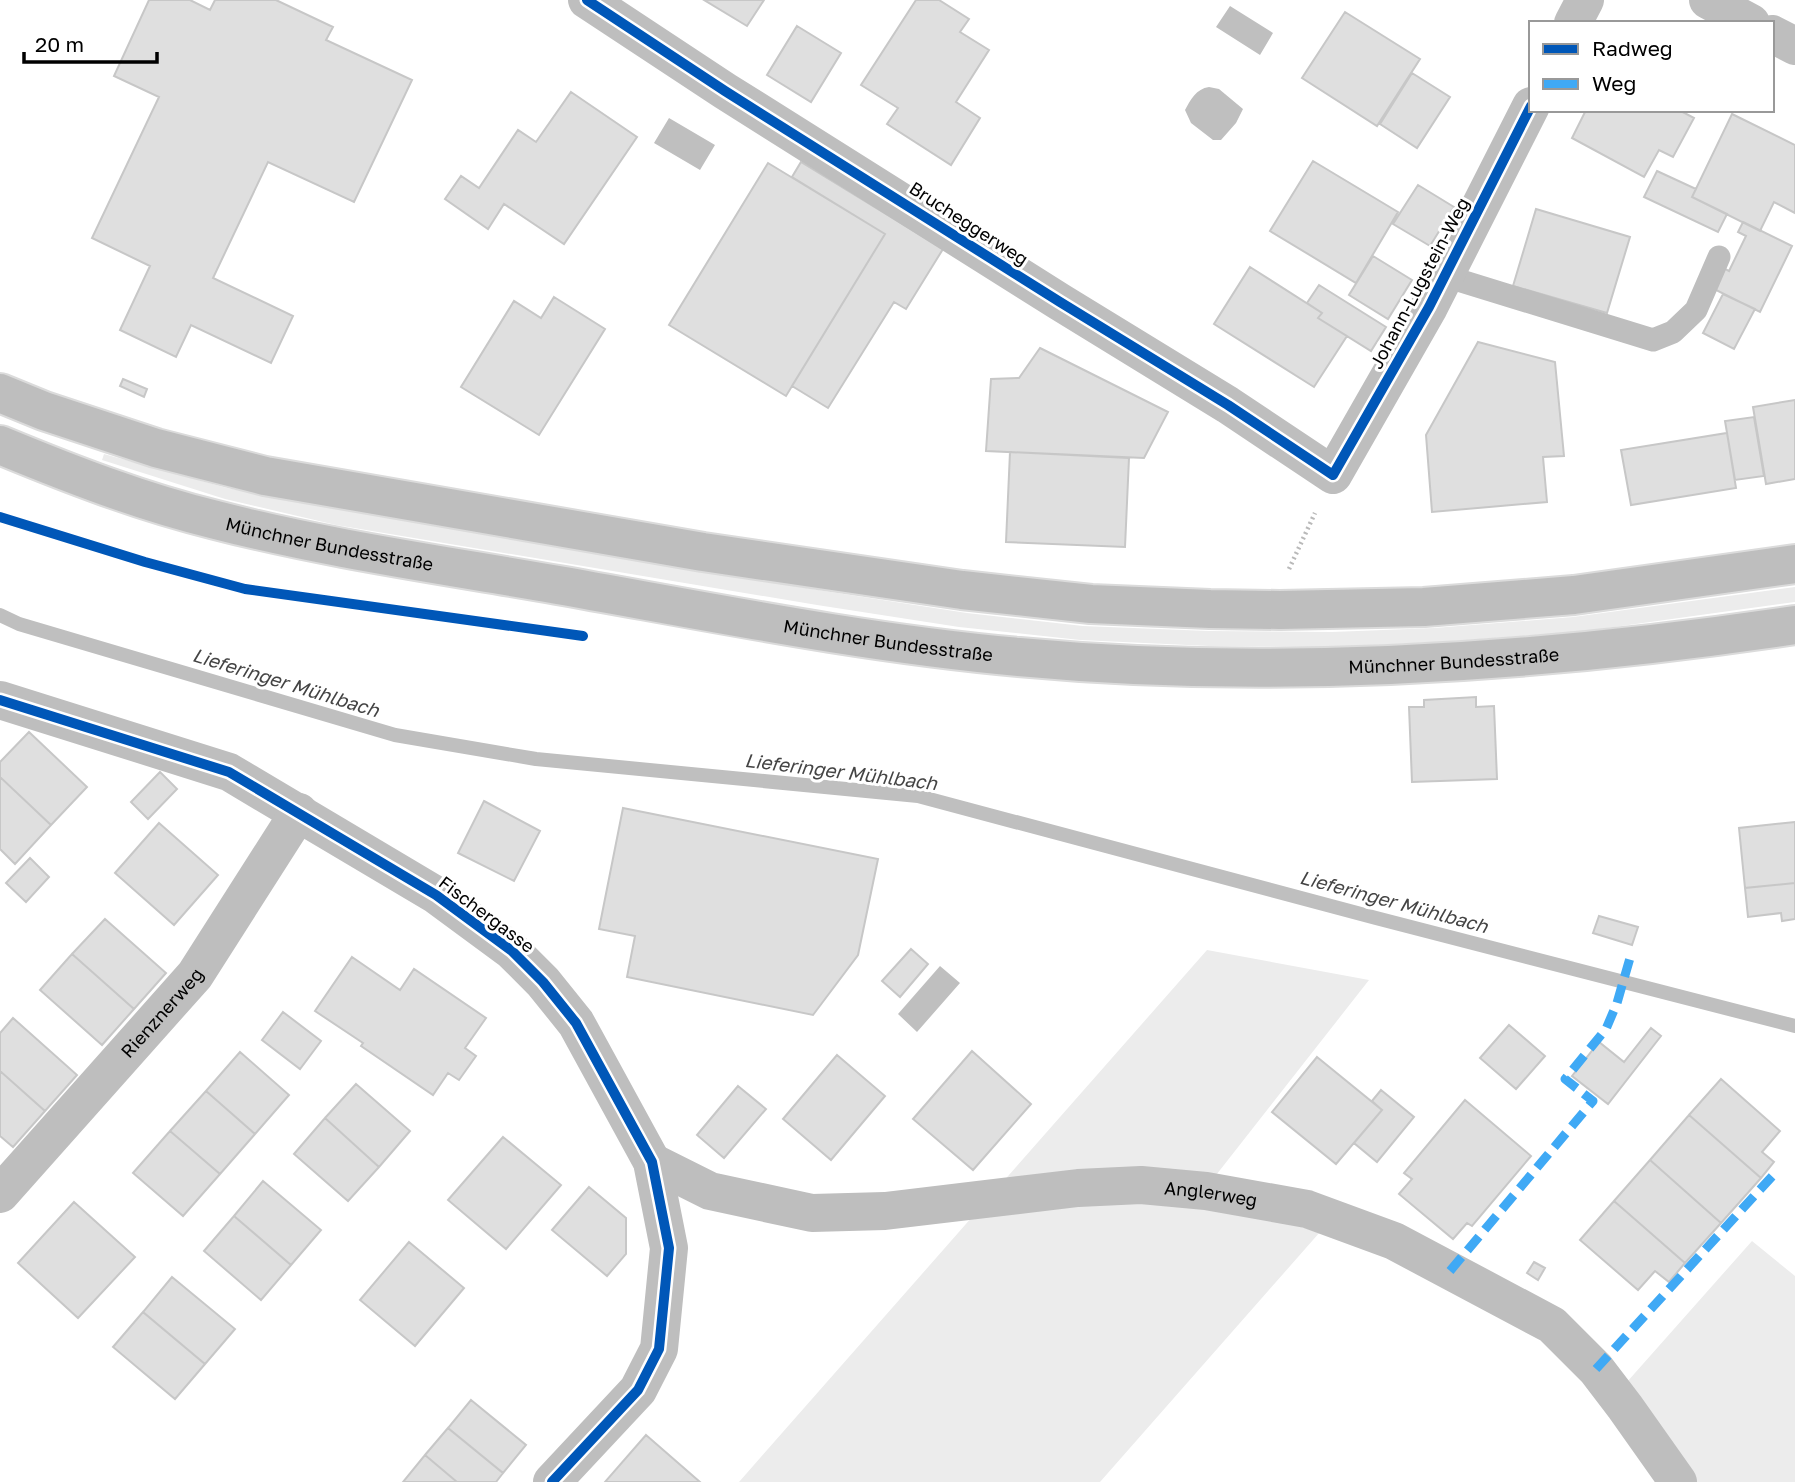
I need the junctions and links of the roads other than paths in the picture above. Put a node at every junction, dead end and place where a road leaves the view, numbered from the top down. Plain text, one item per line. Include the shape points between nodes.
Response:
1 (587, 0) edge
2 (1584, 0) edge
3 (1708, 0) edge
4 (1574, 21) edge
5 (1747, 21) edge
6 (1774, 35) edge
7 (1795, 46) edge
8 (1529, 110) edge
9 (1720, 257) dead end
10 (1445, 276) junction
11 (0, 393) edge
12 (0, 444) edge
13 (1333, 475) joint
14 (1795, 564) edge
15 (1795, 625) edge
16 (0, 700) edge
17 (299, 812) junction
18 (652, 1162) junction
19 (0, 1194) edge
20 (552, 1482) edge
21 (1678, 1482) edge

1 - 13 street, Brucheggerweg
2 - 4 street
3 - 5 street
6 - 7 street
8 - 10 street, Johann-Lugstein-Weg
9 - 10 lane via 1696,310 1673,332 1653,340
10 - 13 street, Johann-Lugstein-Weg
11 - 14 street via 156,448 265,476 799,566 1091,604 1280,610 1424,607 1573,595
12 - 15 street, Münchner Bundesstraße via 122,493 324,544 762,621 1018,657 1183,668 1337,667 1523,657
16 - 17 street, Fischergasse via 229,772
17 - 18 street, Fischergasse via 436,895 512,951 576,1023
17 - 19 street, Rienznerweg via 195,975
18 - 20 street, Fischergasse via 668,1248 659,1349 638,1390
18 - 21 street, Anglerweg via 710,1191 812,1213 885,1211 1140,1185 1307,1209 1394,1241 1552,1325 1625,1407

